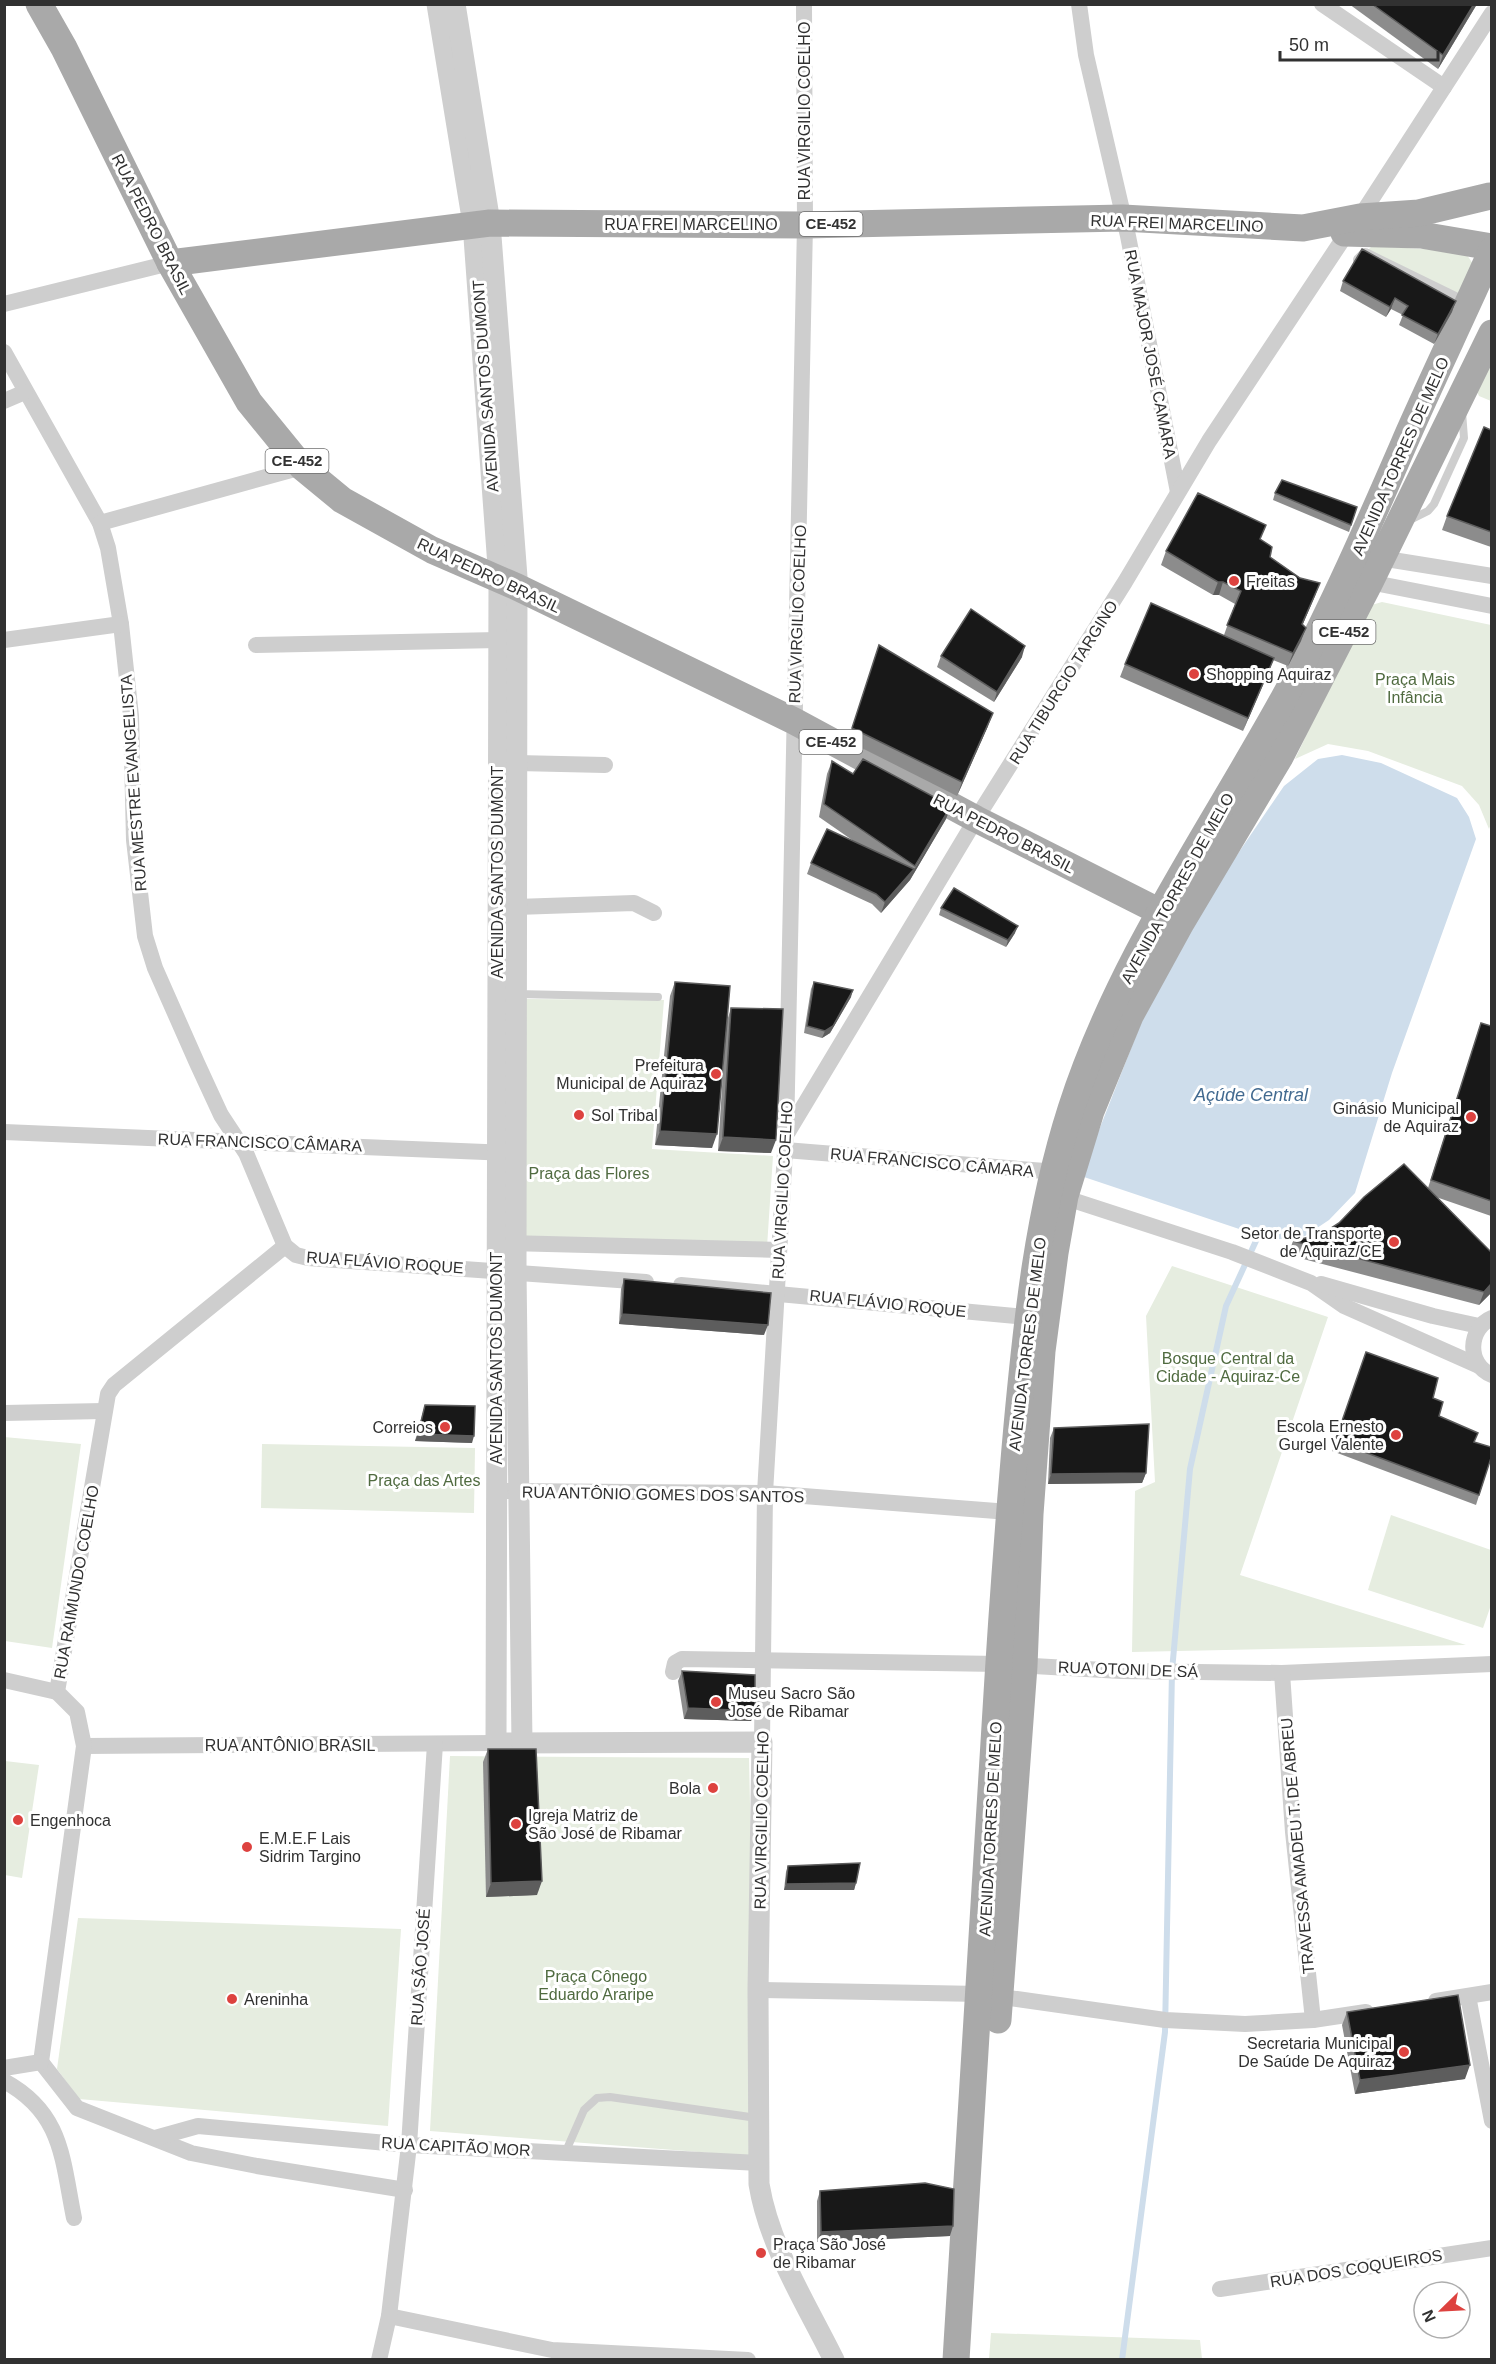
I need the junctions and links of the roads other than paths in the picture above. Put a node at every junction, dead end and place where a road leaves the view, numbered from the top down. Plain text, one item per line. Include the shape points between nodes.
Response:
1 (39, 4) edge
2 (437, 4) edge
3 (455, 4) edge
4 (804, 4) edge
5 (1079, 4) edge
6 (1322, 4) edge
7 (1491, 13) edge
8 (1444, 87) junction
9 (1491, 191) edge
10 (1124, 218) junction
11 (482, 223) junction
12 (805, 225) junction
13 (1354, 225) junction
14 (1491, 248) edge
15 (170, 263) junction
16 (4, 304) edge
17 (1452, 312) joint
18 (1491, 333) edge
19 (4, 352) edge
20 (26, 392) junction
21 (4, 401) edge
22 (302, 466) junction
23 (1178, 492) junction
24 (100, 523) junction
25 (1368, 561) junction
26 (1491, 576) edge
27 (508, 583) junction
28 (1491, 606) edge
29 (122, 624) junction
30 (4, 640) edge
31 (498, 640) junction
32 (256, 645) dead end
33 (794, 721) junction
34 (518, 763) junction
35 (605, 765) dead end
36 (976, 819) junction
37 (516, 907) junction
38 (654, 913) dead end
39 (1171, 917) junction
40 (516, 994) junction
41 (658, 996) dead end
42 (4, 1132) edge
43 (239, 1141) junction
44 (786, 1142) junction
45 (506, 1153) junction
46 (1059, 1185) junction
47 (506, 1244) junction
48 (285, 1246) junction
49 (778, 1250) junction
50 (506, 1271) junction
51 (1311, 1283) junction
52 (776, 1292) junction
53 (1027, 1317) junction
54 (1485, 1322) edge
55 (1485, 1370) edge
56 (508, 1371) junction
57 (103, 1411) junction
58 (4, 1413) edge
59 (497, 1491) junction
60 (520, 1491) junction
61 (765, 1493) junction
62 (1009, 1512) junction
63 (520, 1619) junction
64 (496, 1620) junction
65 (765, 1660) junction
66 (1491, 1664) edge
67 (1011, 1665) junction
68 (673, 1672) dead end
69 (1282, 1672) junction
70 (4, 1680) edge
71 (57, 1692) junction
72 (762, 1742) junction
73 (496, 1743) junction
74 (522, 1743) junction
75 (435, 1744) junction
76 (84, 1746) junction
77 (758, 1990) junction
78 (1491, 1992) edge
79 (991, 1994) junction
80 (1468, 1996) junction
81 (1424, 2003) edge
82 (1379, 2010) edge
83 (1313, 2020) junction
84 (41, 2062) junction
85 (4, 2068) edge
86 (4, 2081) edge
87 (759, 2118) junction
88 (1491, 2121) edge
89 (155, 2138) junction
90 (409, 2145) junction
91 (566, 2151) junction
92 (759, 2163) junction
93 (405, 2190) junction
94 (74, 2218) dead end
95 (1491, 2248) edge
96 (1220, 2289) dead end
97 (389, 2316) junction
98 (379, 2360) edge
99 (748, 2360) edge
100 (834, 2360) edge
101 (956, 2360) edge
102 (971, 2360) edge

1 - 15 main road, RUA PEDRO BRASIL / CE-452
2 - 11 street, AVENIDA SANTOS DUMONT
3 - 11 street, AVENIDA SANTOS DUMONT
4 - 12 street, RUA VIRGILIO COELHO
5 - 10 street, RUA MAJOR JOSÉ CAMARA via 1095,101
6 - 8 street
7 - 8 street, RUA TIBURCIO TARGINO
8 - 13 street, RUA TIBURCIO TARGINO
9 - 13 main road, RUA FREI MARCELINO / CE-452 via 1419,213
10 - 12 main road, RUA FREI MARCELINO / CE-452
10 - 13 main road, RUA FREI MARCELINO / CE-452 via 1303,228
10 - 23 street, RUA MAJOR JOSÉ CAMARA
11 - 12 main road, RUA FREI MARCELINO / CE-452
11 - 15 main road, RUA FREI MARCELINO / CE-452
11 - 27 street, AVENIDA SANTOS DUMONT
12 - 33 street, RUA VIRGILIO COELHO
13 - 14 main road
13 - 23 street, RUA TIBURCIO TARGINO via 1305,293
14 - 25 main road, AVENIDA TORRES DE MELO
15 - 16 street, RUA FREI MARCELINO
15 - 22 main road, RUA PEDRO BRASIL / CE-452 via 249,402
17 - 17 street via 1411,288 1359,260 1365,254 1459,300
18 - 25 main road, AVENIDA TORRES DE MELO
19 - 20 street, RUA MESTRE EVANGELISTA
20 - 21 street
20 - 24 street, RUA MESTRE EVANGELISTA
22 - 24 street
22 - 27 main road, RUA PEDRO BRASIL / CE-452 via 342,500 385,525
23 - 36 street, RUA TIBURCIO TARGINO
24 - 29 street, RUA MESTRE EVANGELISTA
25 - 26 street
25 - 28 street
25 - 39 main road, AVENIDA TORRES DE MELO via 1259,744
27 - 31 street, AVENIDA SANTOS DUMONT
27 - 33 main road, RUA PEDRO BRASIL / CE-452
27 - 34 street, AVENIDA SANTOS DUMONT
29 - 30 street
29 - 43 street, RUA MESTRE EVANGELISTA via 131,716 134,840 145,936 197,1063 221,1115
31 - 32 street
31 - 45 street, AVENIDA SANTOS DUMONT
33 - 36 main road, RUA PEDRO BRASIL / CE-452
33 - 44 street, RUA VIRGILIO COELHO
34 - 35 street
34 - 37 street, AVENIDA SANTOS DUMONT
36 - 39 main road, RUA PEDRO BRASIL / CE-452
36 - 44 street, RUA TIBURCIO TARGINO
37 - 38 street via 634,903
37 - 40 street, AVENIDA SANTOS DUMONT
39 - 46 main road, AVENIDA TORRES DE MELO via 1110,1007 1072,1104
40 - 41 lane
40 - 45 street, AVENIDA SANTOS DUMONT
42 - 43 street, RUA FRANCISCO CÂMARA
43 - 45 street, RUA FRANCISCO CÂMARA
43 - 48 street, RUA MESTRE EVANGELISTA
44 - 46 street, RUA FRANCISCO CÂMARA via 1045,1171
44 - 49 street, RUA VIRGILIO COELHO
45 - 47 street, AVENIDA SANTOS DUMONT
46 - 51 street, RUA FRANCISCO CÂMARA
46 - 53 main road, AVENIDA TORRES DE MELO via 1036,1251
46 - 67 main road, AVENIDA TORRES DE MELO via 1030,1514
47 - 49 street
47 - 50 street, AVENIDA SANTOS DUMONT
48 - 50 street, RUA FLÁVIO ROQUE via 308,1258
48 - 57 street, RUA RAIMUNDO COELHO via 114,1385
49 - 52 street, RUA VIRGILIO COELHO
50 - 52 street, RUA FLÁVIO ROQUE
50 - 56 street, AVENIDA SANTOS DUMONT
51 - 54 street via 1434,1316
51 - 55 street via 1344,1306
52 - 53 street, RUA FLÁVIO ROQUE
52 - 61 street, RUA VIRGILIO COELHO
53 - 62 main road, AVENIDA TORRES DE MELO
54 - 55 street via 1472,1346
56 - 59 street, AVENIDA SANTOS DUMONT
56 - 60 street, AVENIDA SANTOS DUMONT
57 - 58 street
57 - 71 street, RUA RAIMUNDO COELHO
59 - 60 street, RUA ANTÔNIO GOMES DOS SANTOS
59 - 64 street, AVENIDA SANTOS DUMONT
60 - 61 street, RUA ANTÔNIO GOMES DOS SANTOS
60 - 63 street, AVENIDA SANTOS DUMONT
61 - 62 street, RUA ANTÔNIO GOMES DOS SANTOS
61 - 65 street, RUA VIRGILIO COELHO
62 - 67 main road, AVENIDA TORRES DE MELO
63 - 64 street
63 - 74 street, AVENIDA SANTOS DUMONT
64 - 73 street, AVENIDA SANTOS DUMONT
65 - 67 street, RUA OTONI DE SÁ
65 - 68 street, RUA OTONI DE SÁ via 682,1659 675,1663
65 - 72 street, RUA VIRGILIO COELHO
66 - 69 street, RUA OTONI DE SÁ
67 - 69 street, RUA OTONI DE SÁ via 1121,1671
67 - 79 main road, AVENIDA TORRES DE MELO
69 - 83 street, TRAVESSA AMADEU T. DE ABREU via 1293,1832
70 - 71 street
71 - 76 street, RUA RAIMUNDO COELHO via 77,1712
72 - 74 street
72 - 77 street, RUA VIRGILIO COELHO
73 - 74 street
73 - 75 street, RUA ANTÔNIO BRASIL
75 - 76 street, RUA ANTÔNIO BRASIL
75 - 90 street, RUA SÃO JOSÉ
76 - 84 street, RUA RAIMUNDO COELHO
77 - 79 street
77 - 87 street, RUA VIRGILIO COELHO
78 - 80 street
79 - 83 street via 1165,2020 1245,2024
79 - 101 main road, AVENIDA TORRES DE MELO
79 - 102 main road, AVENIDA TORRES DE MELO
80 - 81 street
80 - 88 street
82 - 83 street
84 - 85 street
84 - 89 street via 77,2108
86 - 94 street via 42,2109 52,2126
87 - 91 lane via 597,2098 584,2110
87 - 92 street, RUA VIRGILIO COELHO
89 - 90 street, RUA CAPITÃO MOR via 198,2126
89 - 93 street via 191,2153
90 - 91 street, RUA CAPITÃO MOR
90 - 93 street, RUA SÃO JOSÉ
91 - 92 street, RUA CAPITÃO MOR
92 - 100 street, RUA VIRGILIO COELHO via 763,2207 774,2238
93 - 97 street, RUA SÃO JOSÉ
95 - 96 street, RUA DOS COQUEIROS
97 - 98 street, RUA SÃO JOSÉ
97 - 99 street via 552,2350

